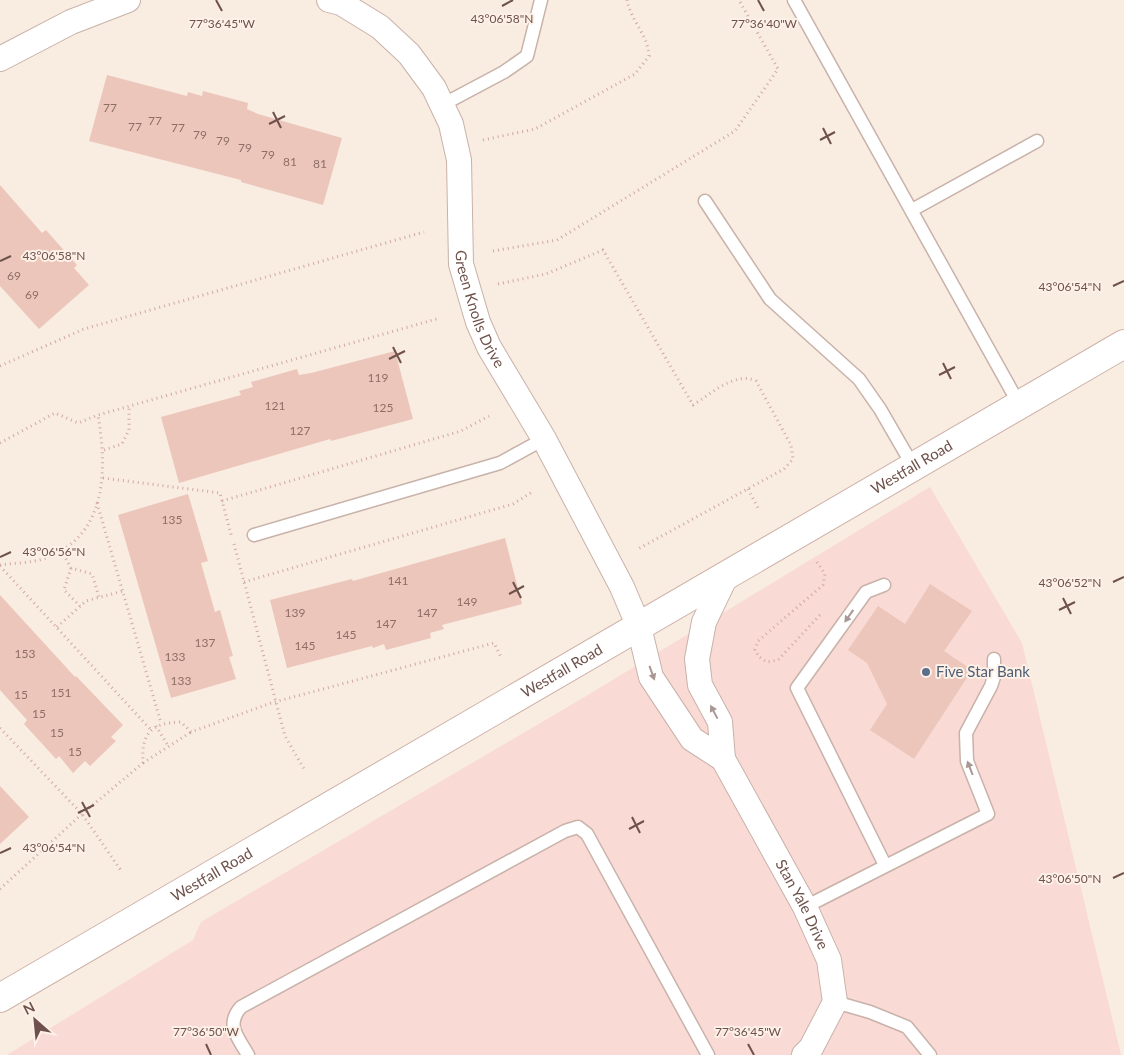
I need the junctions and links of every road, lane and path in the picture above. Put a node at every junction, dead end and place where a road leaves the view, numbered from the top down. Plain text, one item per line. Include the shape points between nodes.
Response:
1 (128, 0) edge
2 (541, 0) edge
3 (628, 0) edge
4 (738, 0) edge
5 (794, 0) edge
6 (337, 1) edge
7 (0, 59) edge
8 (442, 105) junction
9 (484, 140) dead end
10 (1037, 141) dead end
11 (705, 201) dead end
12 (912, 210) junction
13 (424, 232) dead end
14 (493, 251) dead end
15 (498, 284) dead end
16 (440, 318) dead end
17 (1124, 344) edge
18 (0, 366) edge
19 (1020, 404) junction
20 (129, 407) junction
21 (98, 415) junction
22 (489, 416) dead end
23 (544, 439) junction
24 (0, 444) edge
25 (104, 450) junction
26 (914, 466) junction
27 (103, 478) junction
28 (748, 489) junction
29 (532, 492) dead end
30 (222, 501) junction
31 (97, 503) junction
32 (759, 510) dead end
33 (254, 535) dead end
34 (638, 549) dead end
35 (61, 550) junction
36 (817, 562) dead end
37 (0, 565) edge
38 (71, 568) junction
39 (727, 574) junction
40 (244, 582) junction
41 (884, 585) dead end
42 (123, 590) junction
43 (99, 597) junction
44 (80, 606) junction
45 (639, 626) junction
46 (57, 627) junction
47 (841, 628) junction
48 (501, 657) dead end
49 (994, 658) dead end
50 (275, 703) junction
51 (161, 723) junction
52 (156, 726) junction
53 (0, 728) edge
54 (151, 730) junction
55 (191, 732) junction
56 (169, 747) junction
57 (723, 759) junction
58 (143, 763) junction
59 (304, 769) dead end
60 (82, 814) junction
61 (885, 865) junction
62 (122, 872) dead end
63 (0, 889) edge
64 (805, 907) junction
65 (0, 998) edge
66 (835, 1002) junction
67 (248, 1055) edge
68 (708, 1055) edge
69 (804, 1055) edge
70 (930, 1055) edge

1 - 7 street via 71,22
2 - 8 lane via 527,56
3 - 9 path via 629,11 648,44 649,56 635,74 534,129
4 - 14 path via 778,69 734,131 557,240
5 - 12 lane
6 - 8 street, Green Knolls Drive via 380,27 409,54 434,88
8 - 23 street, Green Knolls Drive via 451,124 459,160 461,264 469,294 490,347
10 - 12 lane
11 - 26 lane via 770,299 859,379
12 - 19 lane
13 - 18 path via 84,329
15 - 28 path via 546,274 604,250 693,405 736,379 747,376 756,381 791,445 793,459 784,469
16 - 20 path
17 - 19 street, Westfall Road
19 - 26 street, Westfall Road
20 - 21 path
20 - 25 path via 129,430 122,444
21 - 24 path via 78,423 55,413
21 - 25 path
22 - 30 path via 461,431
23 - 33 lane via 500,463
23 - 45 street, Green Knolls Drive
25 - 27 path
26 - 39 street, Westfall Road
27 - 30 path via 220,493
27 - 31 path
28 - 32 path
28 - 34 path
29 - 40 path via 512,504
30 - 40 path
31 - 35 path via 94,515 80,536
31 - 42 path
35 - 37 path via 44,559
35 - 38 path
36 - 47 path via 825,574 823,585 758,641 758,657 768,662 778,660 820,615
37 - 46 path
38 - 43 path via 92,574
38 - 44 path via 64,590
39 - 45 street, Westfall Road
57 -> 39 street, Stan Yale Drive via 720,722 700,685 697,659 704,622
40 - 50 path
41 -> 47 lane via 866,592
42 - 43 path
42 - 51 path
43 - 44 path
44 - 46 path
45 -> 57 street, Stan Yale Drive via 651,677 692,739
45 - 65 street, Westfall Road
46 - 54 path
47 - 61 lane via 797,688
48 - 50 path via 494,643
61 -> 49 lane via 988,814 967,761 966,733 991,686
50 - 55 path
50 - 59 path via 285,736
51 - 52 path
51 - 55 path via 181,722
52 - 54 path
52 - 56 path
53 - 60 path
54 - 58 path via 142,749
55 - 56 path
56 - 58 path
57 - 64 street, Stan Yale Drive
58 - 60 path
60 - 62 path
60 - 63 path
61 - 64 lane
64 - 66 street, Stan Yale Drive via 829,960
66 - 69 street via 811,1048
66 - 70 lane via 907,1028
67 - 68 lane via 233,1028 234,1016 241,1008 578,827 587,834

